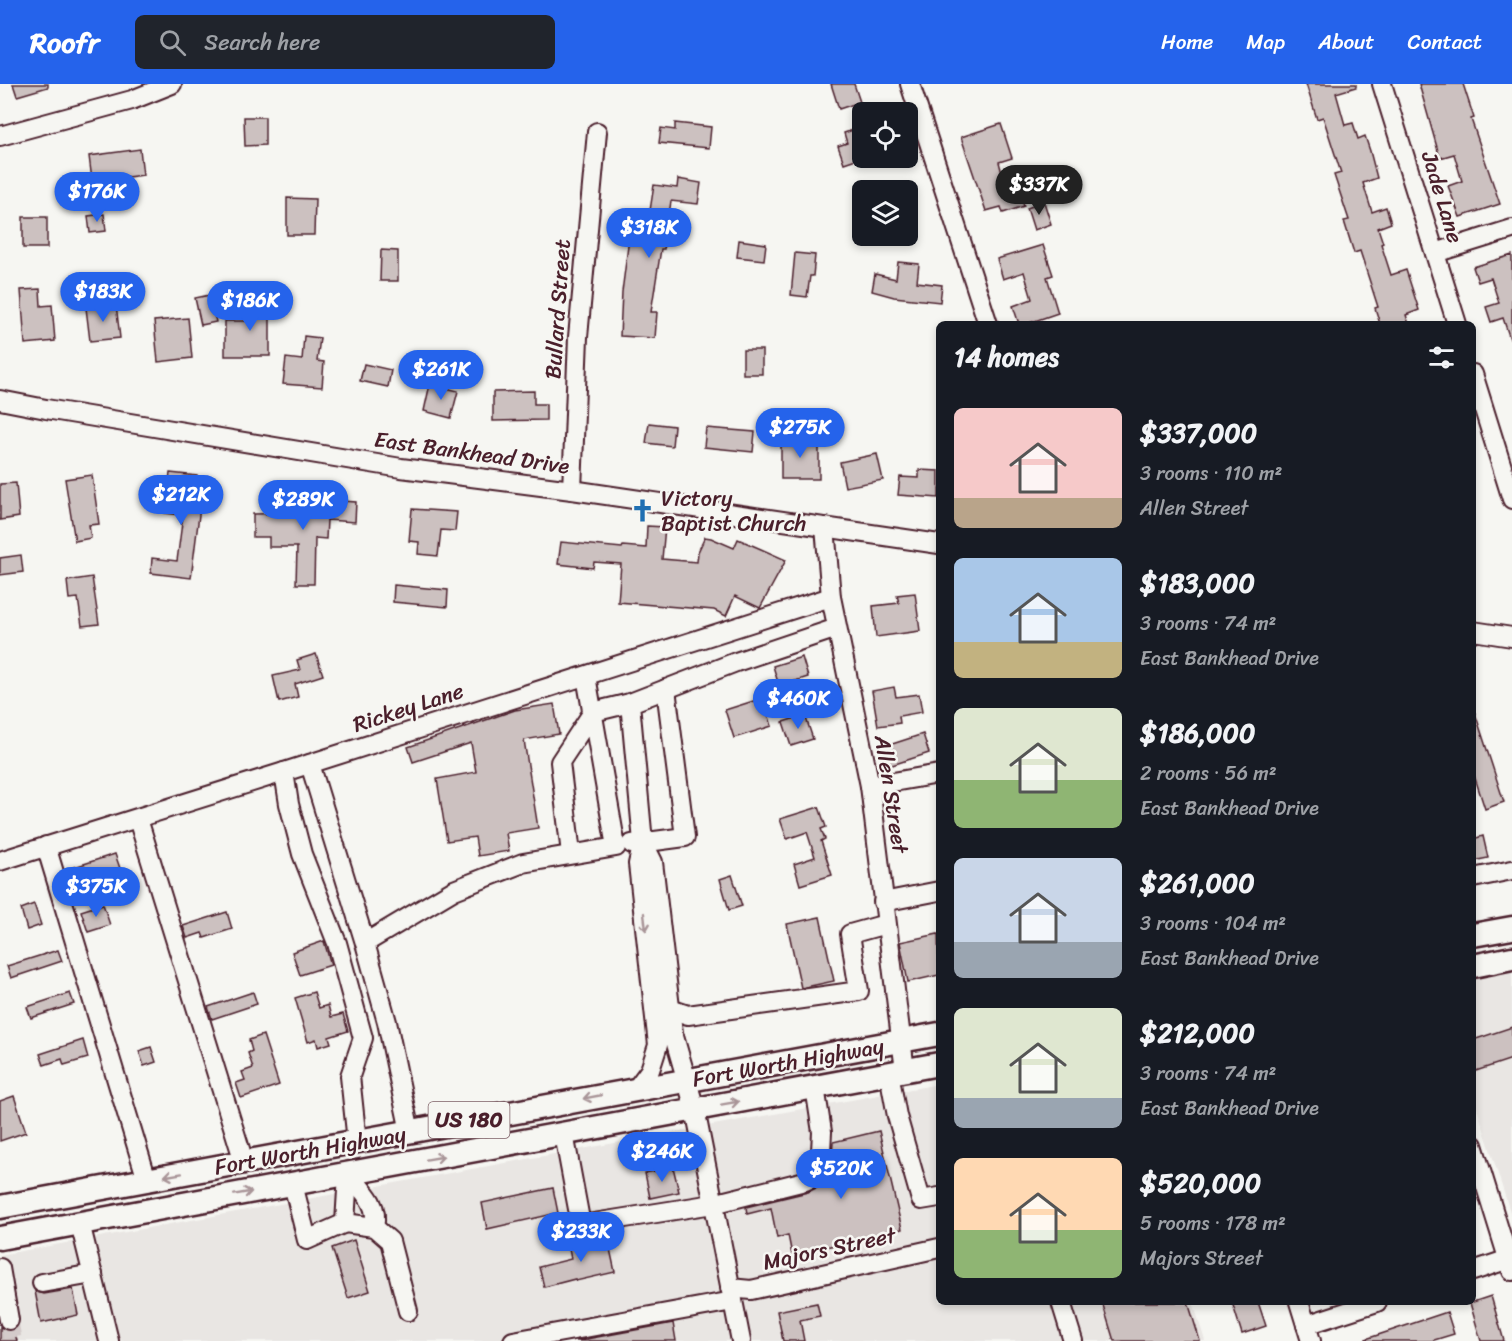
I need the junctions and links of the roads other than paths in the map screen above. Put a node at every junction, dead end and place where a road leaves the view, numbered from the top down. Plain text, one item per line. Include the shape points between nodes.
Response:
1 (172, 84) edge
2 (910, 84) edge
3 (1382, 84) edge
4 (597, 132) dead end
5 (0, 136) edge
6 (1512, 229) edge
7 (1435, 253) junction
8 (987, 321) edge
9 (1456, 321) edge
10 (1476, 384) edge
11 (0, 400) edge
12 (572, 490) junction
13 (1512, 500) edge
14 (825, 527) junction
15 (936, 544) edge
16 (831, 597) junction
17 (837, 628) junction
18 (1476, 631) edge
19 (1512, 637) edge
20 (586, 676) junction
21 (666, 689) junction
22 (630, 703) junction
23 (593, 712) junction
24 (310, 764) junction
25 (284, 772) junction
26 (936, 775) edge
27 (870, 786) junction
28 (138, 819) junction
29 (643, 842) junction
30 (46, 846) junction
31 (616, 847) junction
32 (571, 855) junction
33 (0, 861) edge
34 (646, 863) junction
35 (1512, 870) edge
36 (1476, 877) edge
37 (936, 892) edge
38 (883, 902) junction
39 (886, 924) junction
40 (1512, 928) edge
41 (1476, 934) edge
42 (365, 943) junction
43 (1512, 958) edge
44 (1476, 965) edge
45 (670, 1009) junction
46 (936, 1035) edge
47 (900, 1041) junction
48 (936, 1065) edge
49 (897, 1072) junction
50 (687, 1080) junction
51 (815, 1087) junction
52 (636, 1089) junction
53 (695, 1109) junction
54 (410, 1132) junction
55 (564, 1134) junction
56 (349, 1143) junction
57 (1476, 1154) edge
58 (244, 1162) junction
59 (348, 1174) junction
60 (147, 1180) junction
61 (294, 1184) junction
62 (75, 1193) junction
63 (936, 1198) edge
64 (713, 1204) junction
65 (0, 1208) edge
66 (80, 1223) junction
67 (345, 1223) junction
68 (374, 1227) junction
69 (0, 1238) edge
70 (936, 1249) edge
71 (1511, 1263) edge
72 (0, 1268) edge
73 (1476, 1270) edge
74 (93, 1274) junction
75 (42, 1283) dead end
76 (2, 1295) edge
77 (731, 1295) junction
78 (1062, 1305) edge
79 (1300, 1305) edge
80 (1370, 1305) edge
81 (408, 1311) dead end
82 (9, 1320) tunnel mouth
83 (1309, 1333) edge
84 (109, 1341) edge
85 (513, 1341) edge
86 (741, 1341) edge
87 (1073, 1341) edge

1 - 5 street via 132,100
2 - 8 street
3 - 7 street, Jade Lane
4 - 12 street, Bullard Street via 578,337
6 - 7 street
7 - 9 street, Jade Lane
10 - 13 street
11 - 12 street, East Bankhead Drive via 401,468
12 - 14 street, East Bankhead Drive
14 - 15 street, East Bankhead Drive
14 - 16 street, Allen Street
16 - 17 street, Allen Street
16 - 20 street, Rickey Lane
17 - 21 street
17 - 27 street, Allen Street
18 - 19 street
20 - 23 street
20 - 24 street, Rickey Lane
21 - 22 street
21 - 29 street via 685,837
22 - 23 street
22 - 29 street
23 - 31 street
23 - 32 street via 560,762
24 - 25 street, Rickey Lane
24 - 42 street
25 - 28 street, Rickey Lane
25 - 56 street via 302,854 337,943 363,1038 350,1076
26 - 27 street
27 - 38 street, Allen Street
28 - 30 street, Rickey Lane
28 - 58 street
29 - 31 street
29 - 34 street
30 - 33 street, Rickey Lane
30 - 60 street
31 - 32 street
32 - 42 street via 524,863 454,890
34 - 45 street
34 -> 52 street via 658,1045 651,1070
35 - 36 street
37 - 38 street
38 - 39 street, Allen Street
39 - 45 street via 850,934 859,991 688,1015
39 - 47 street, Allen Street
40 - 41 main road
42 - 54 street via 387,1022
43 - 44 main road
45 - 50 street
46 - 47 main road, Fort Worth Highway / US 180
47 - 49 street, Allen Street
47 - 50 main road, Fort Worth Highway / US 180
48 - 49 main road, Fort Worth Highway / US 180
49 - 51 main road, Fort Worth Highway / US 180
49 - 63 street, Allen Street via 897,1116 921,1200
50 - 52 main road, Fort Worth Highway / US 180
50 - 53 street
53 -> 51 main road, Fort Worth Highway / US 180
51 - 64 street via 822,1132 817,1174 805,1181
52 -> 54 main road, Fort Worth Highway / US 180
53 - 55 main road, Fort Worth Highway / US 180
53 - 64 street
54 - 56 main road, Fort Worth Highway / US 180
59 -> 55 main road, Fort Worth Highway / US 180
55 - 64 street via 581,1225
56 - 58 main road, Fort Worth Highway / US 180
56 - 59 main road
57 - 71 street
58 -> 60 main road, Fort Worth Highway / US 180
59 - 61 main road, Fort Worth Highway / US 180
59 - 67 street
59 - 68 street via 369,1197 377,1215
60 - 62 main road, Fort Worth Highway / US 180
66 -> 61 main road, Fort Worth Highway / US 180
61 - 67 street via 307,1240
62 - 65 main road, Fort Worth Highway / US 180
62 - 66 main road
64 - 77 street
66 - 69 main road, Fort Worth Highway / US 180
66 - 74 street
67 - 68 street
68 - 81 street via 390,1241
70 - 77 street, Majors Street
71 - 73 street
72 - 76 street
74 - 75 street
74 - 84 street
76 - 82 street
77 - 85 street, Majors Street
77 - 86 street
78 - 87 street
79 - 83 street
80 - 83 street

